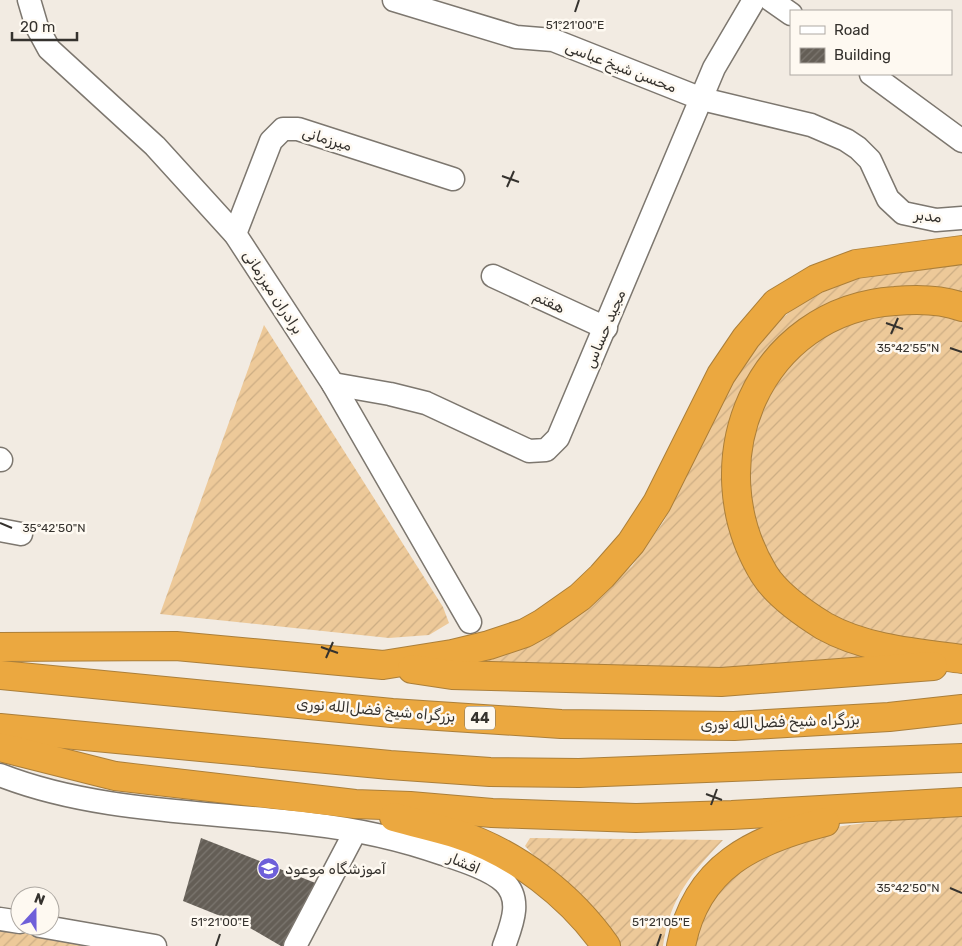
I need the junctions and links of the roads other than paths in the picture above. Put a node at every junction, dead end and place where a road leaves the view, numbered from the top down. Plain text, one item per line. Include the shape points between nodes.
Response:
1 (29, 0) edge
2 (394, 0) edge
3 (754, 0) edge
4 (771, 0) edge
5 (790, 13) edge
6 (872, 75) edge
7 (702, 99) junction
8 (962, 141) edge
9 (452, 179) dead end
10 (896, 208) joint
11 (962, 218) edge
12 (235, 234) junction
13 (962, 250) edge
14 (493, 276) dead end
15 (962, 307) edge
16 (606, 328) junction
17 (333, 384) junction
18 (470, 622) dead end
19 (0, 647) edge
20 (962, 661) edge
21 (383, 665) junction
22 (0, 675) edge
23 (962, 709) edge
24 (0, 728) edge
25 (0, 747) edge
26 (962, 758) edge
27 (0, 775) edge
28 (962, 802) edge
29 (355, 804) junction
30 (874, 808) junction
31 (355, 832) junction
32 (60, 929) edge
33 (155, 946) edge
34 (295, 946) edge
35 (504, 946) edge
36 (606, 946) edge
37 (681, 946) edge

1 - 12 street, برادران میرزمانی via 37,27 49,49 155,146
2 - 7 street, محسن شیخ عباسی via 516,37 552,40
3 - 7 street, مجید حساس via 714,68
4 - 5 street
6 - 8 street
7 - 10 street, محسن شیخ عباسی via 810,125 846,140 870,160 888,199
7 - 16 street, مجید حساس
9 - 12 street, میرزمانی via 298,129 283,129 271,141
10 - 11 street, مدبر via 903,213 936,220
12 - 17 street, برادران میرزمانی
13 - 21 highway via 856,264 816,279 776,304 746,338 721,375 657,503 631,543 580,597 525,633 452,654
14 - 16 street, هفتم
15 - 20 highway via 916,299 878,302 841,311 810,329 783,354 761,383 743,419 735,456 735,492 744,531 764,575 790,602 824,626 860,640 902,652
16 - 17 street, مجید حساس via 558,438 546,450 528,451 426,403
17 - 18 street, برادران میرزمانی
19 - 21 highway via 176,646
20 - 21 highway via 908,669 721,682 452,675
22 - 23 highway, بزرگراه شیخ فضل‌الله نوری / 44 via 392,713 562,724 734,726 889,717
24 - 26 highway via 490,772 578,773
25 - 29 highway via 115,776
27 - 31 street, افشار via 17,782 106,802 310,824
28 - 30 highway
29 - 30 highway via 636,818
29 - 36 highway via 458,834 510,858 544,881 574,908
30 - 37 highway via 792,830 761,842 738,857 714,876 698,898
31 - 34 street
31 - 35 street, افشار via 453,857 504,882 514,896 515,912
32 - 33 street

